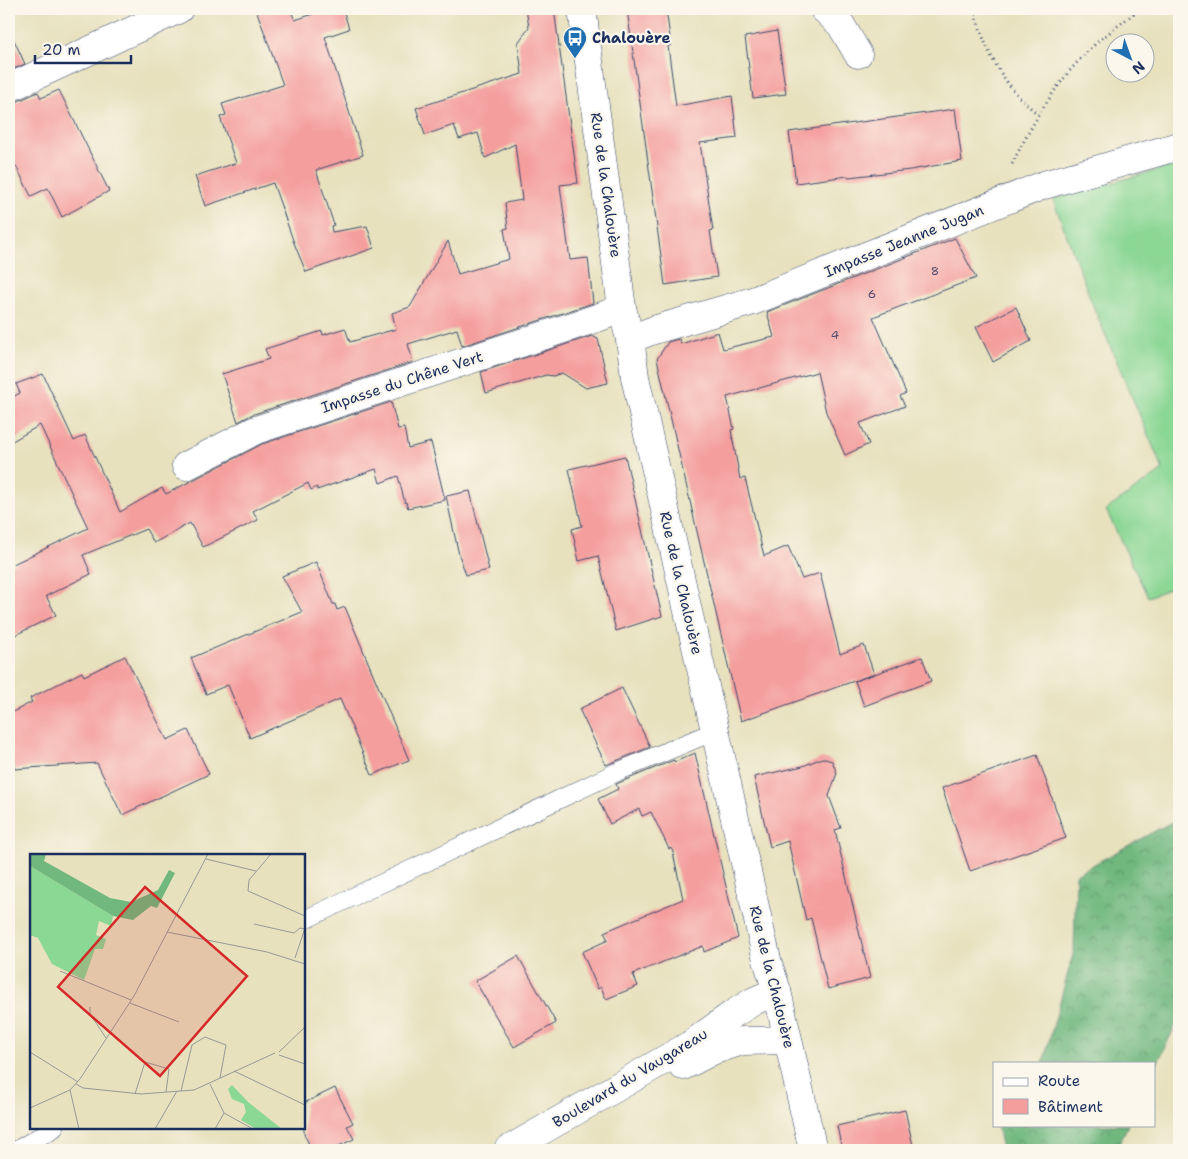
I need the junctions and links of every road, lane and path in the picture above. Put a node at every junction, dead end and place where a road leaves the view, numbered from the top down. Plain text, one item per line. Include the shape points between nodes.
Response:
1 (179, 9) edge
2 (582, 9) edge
3 (824, 9) edge
4 (974, 9) edge
5 (1138, 10) dead end
6 (858, 54) dead end
7 (9, 88) edge
8 (1038, 114) junction
9 (1177, 149) edge
10 (1016, 196) junction
11 (622, 308) junction
12 (630, 339) junction
13 (186, 466) dead end
14 (714, 731) junction
15 (305, 920) edge
16 (777, 991) junction
17 (788, 1040) junction
18 (52, 1129) edge
19 (17, 1150) edge
20 (508, 1150) edge
21 (536, 1150) edge
22 (813, 1150) edge

1 - 7 street
2 - 11 street, Rue de la Chalouère
3 - 6 street via 841,25
4 - 8 path via 1000,74 1012,91
5 - 8 path via 1084,54
8 - 10 path via 1007,175
9 - 10 street, Impasse Jeanne Jugan via 1044,185
10 - 12 street, Impasse Jeanne Jugan via 753,301
11 - 12 street, Rue de la Chalouère
11 - 13 street, Impasse du Chêne Vert via 600,318 256,430
12 - 14 street, Rue de la Chalouère via 635,377
14 - 15 lane via 617,772
14 - 16 street, Rue de la Chalouère
16 - 17 street, Rue de la Chalouère
16 - 20 street, Boulevard du Vaugareau via 732,1014 690,1045
17 - 21 street, Boulevard du Vaugareau via 742,1041 712,1051
17 - 22 street, Rue de la Chalouère
18 - 19 lane

